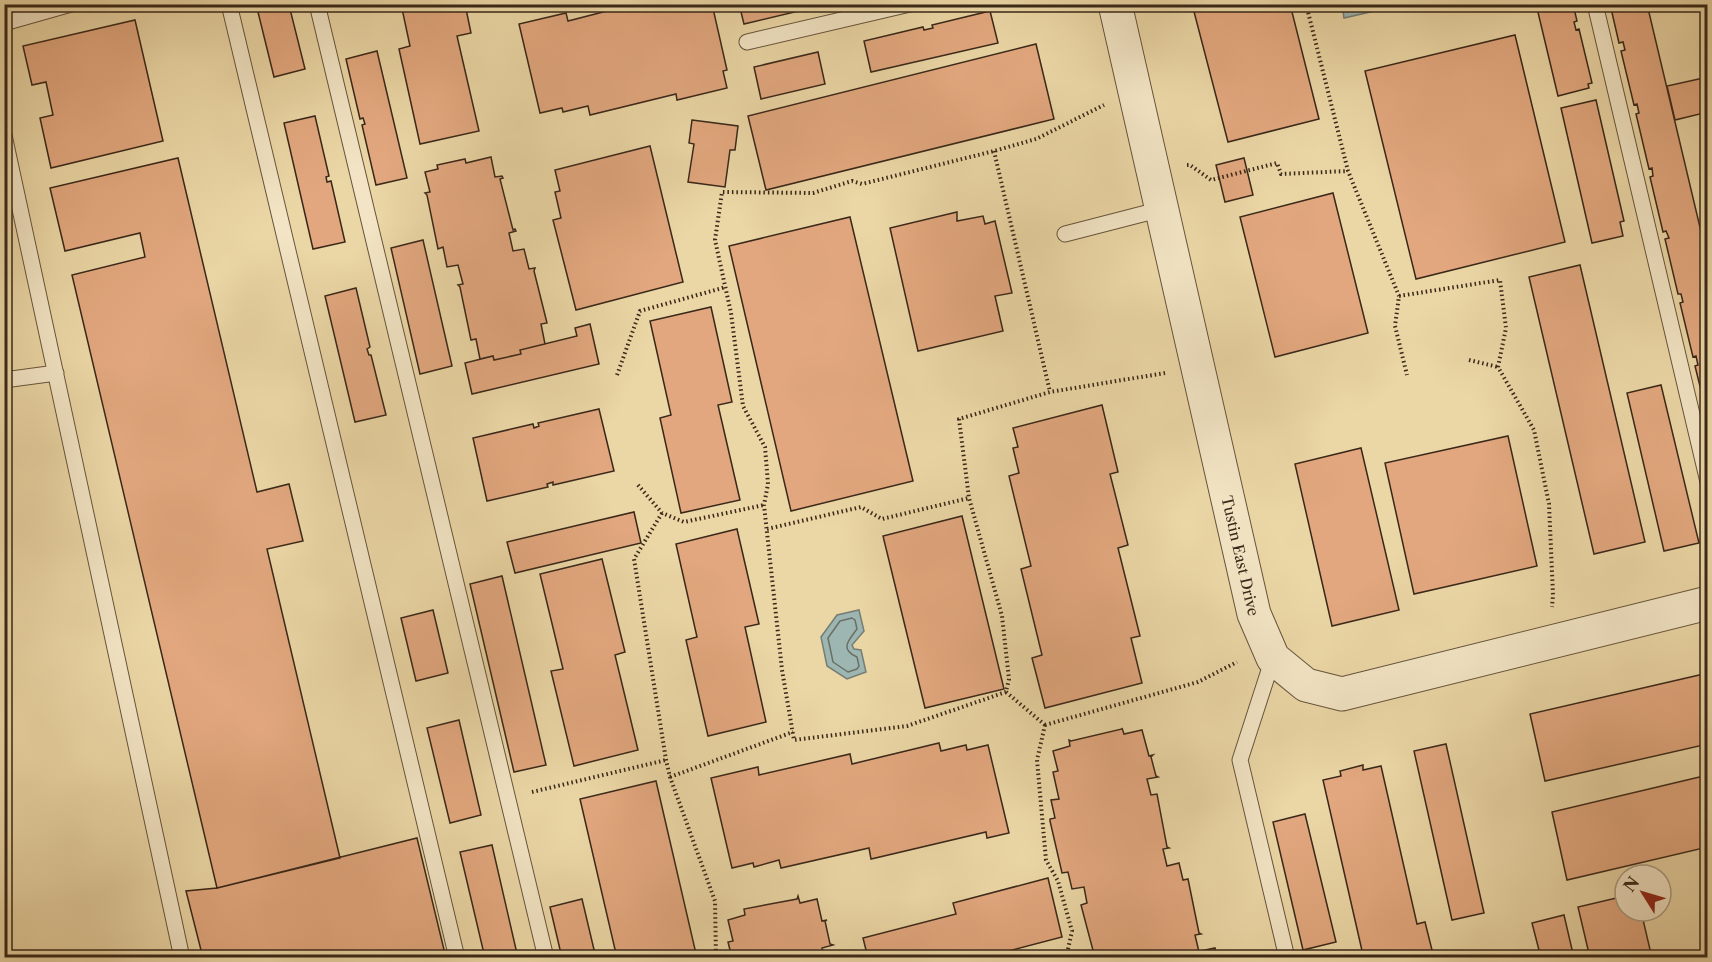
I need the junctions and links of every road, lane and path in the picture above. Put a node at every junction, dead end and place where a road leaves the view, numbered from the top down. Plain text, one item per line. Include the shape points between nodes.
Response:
1 (71, 4) edge
2 (229, 4) edge
3 (317, 4) edge
4 (910, 4) edge
5 (1115, 4) edge
6 (1306, 4) edge
7 (1595, 4) edge
8 (4, 23) edge
9 (747, 42) dead end
10 (1135, 90) junction
11 (4, 135) edge
12 (994, 152) junction
13 (1153, 171) junction
14 (1348, 171) junction
15 (1162, 209) junction
16 (1065, 234) dead end
17 (726, 287) junction
18 (1399, 296) junction
19 (1469, 360) dead end
20 (1198, 367) junction
21 (1498, 367) junction
22 (56, 373) junction
23 (617, 375) dead end
24 (1407, 375) dead end
25 (4, 380) edge
26 (1050, 392) junction
27 (1707, 482) edge
28 (638, 484) dead end
29 (969, 498) junction
30 (764, 505) junction
31 (663, 513) junction
32 (767, 529) junction
33 (1707, 603) edge
34 (1548, 643) junction
35 (1270, 652) junction
36 (1006, 692) junction
37 (1045, 725) junction
38 (793, 732) junction
39 (666, 760) junction
40 (670, 777) junction
41 (508, 798) junction
42 (183, 957) edge
43 (457, 957) edge
44 (546, 957) edge
45 (716, 957) edge
46 (1066, 957) edge
47 (1287, 957) edge

1 - 8 lane
2 - 43 lane
3 - 41 lane
4 - 9 lane
5 - 10 street, Tustin East Drive
6 - 14 path
7 - 27 lane
10 - 12 path via 1036,139
10 - 13 street, Tustin East Drive
11 - 22 lane
12 - 17 path via 862,184 852,181 813,193 722,192 715,240
12 - 26 path
13 - 14 path via 1190,165 1211,180 1277,163 1281,174
13 - 15 street, Tustin East Drive
14 - 18 path
15 - 16 lane
15 - 20 street, Tustin East Drive
17 - 23 path via 640,310
17 - 30 path via 743,406 765,447 768,484
18 - 21 path via 1500,280 1506,328
18 - 24 path via 1395,326
19 - 21 path
20 - 26 path
20 - 35 street, Tustin East Drive via 1254,614
21 - 34 path via 1534,430 1549,504 1553,595
22 - 25 lane
22 - 42 lane
26 - 29 path via 959,419
28 - 31 path
29 - 32 path via 882,519 861,507
29 - 36 path via 1002,616 1009,679
30 - 31 path via 684,522
30 - 32 path
31 - 39 path via 634,559
32 - 38 path via 782,670
33 - 34 street, Tustin East Drive
34 - 35 street, Tustin East Drive via 1342,694 1306,685
35 - 37 path via 1198,682
35 - 47 lane via 1240,760
36 - 37 path
36 - 38 path via 907,726 794,740
37 - 46 path via 1037,760 1045,849 1072,931
38 - 40 path
39 - 40 path
39 - 41 path
40 - 45 path via 715,901
41 - 44 lane

